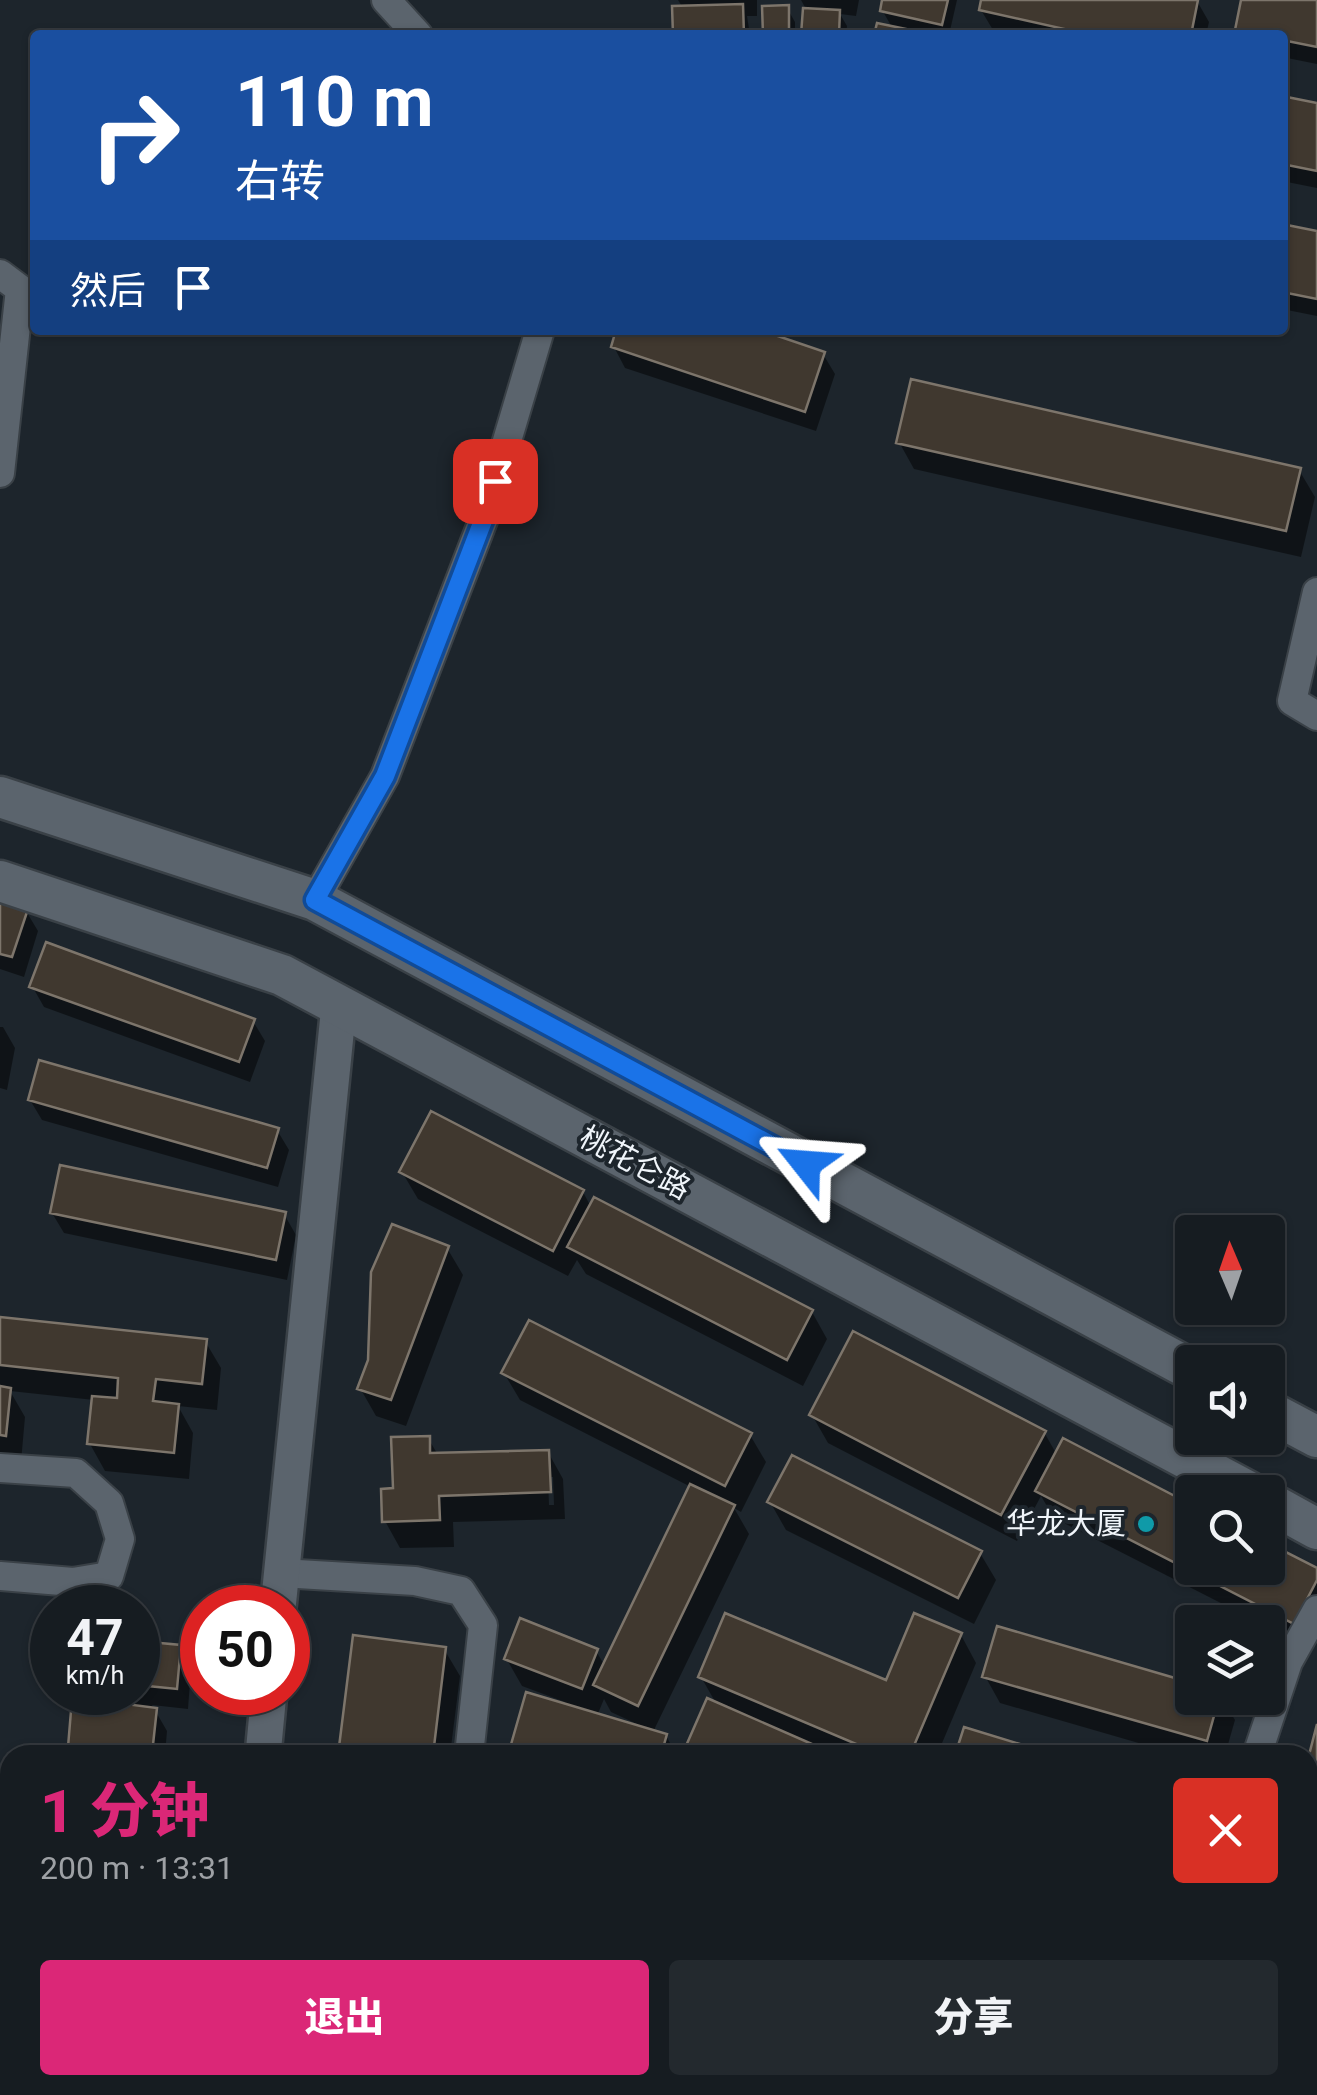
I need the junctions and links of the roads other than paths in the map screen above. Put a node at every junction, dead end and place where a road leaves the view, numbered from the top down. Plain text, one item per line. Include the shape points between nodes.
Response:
1 (386, 0) edge
2 (413, 30) edge
3 (0, 274) edge
4 (539, 335) edge
5 (0, 473) edge
6 (1317, 592) edge
7 (1317, 716) edge
8 (0, 797) edge
9 (0, 881) edge
10 (315, 900) junction
11 (338, 1005) junction
12 (1175, 1361) edge
13 (1285, 1419) edge
14 (1317, 1437) edge
15 (0, 1468) edge
16 (1217, 1475) edge
17 (1285, 1511) edge
18 (1317, 1529) edge
19 (0, 1576) edge
20 (280, 1585) edge
21 (310, 1588) edge
22 (1317, 1610) edge
23 (267, 1715) edge
24 (264, 1745) edge
25 (469, 1745) edge
26 (1261, 1745) edge

1 - 2 street
3 - 5 street via 20,288
4 - 10 street via 484,518 385,776
6 - 7 street via 1292,701
8 - 10 main road
9 - 11 main road, 桃花仑路 via 282,975
10 - 12 main road
11 - 16 main road, 桃花仑路
11 - 20 street
13 - 14 main road
15 - 19 street via 76,1473 109,1503 120,1539 109,1576 73,1582
17 - 18 main road
21 - 25 street via 414,1581 461,1590 483,1624
22 - 26 street via 1288,1662
23 - 24 street

